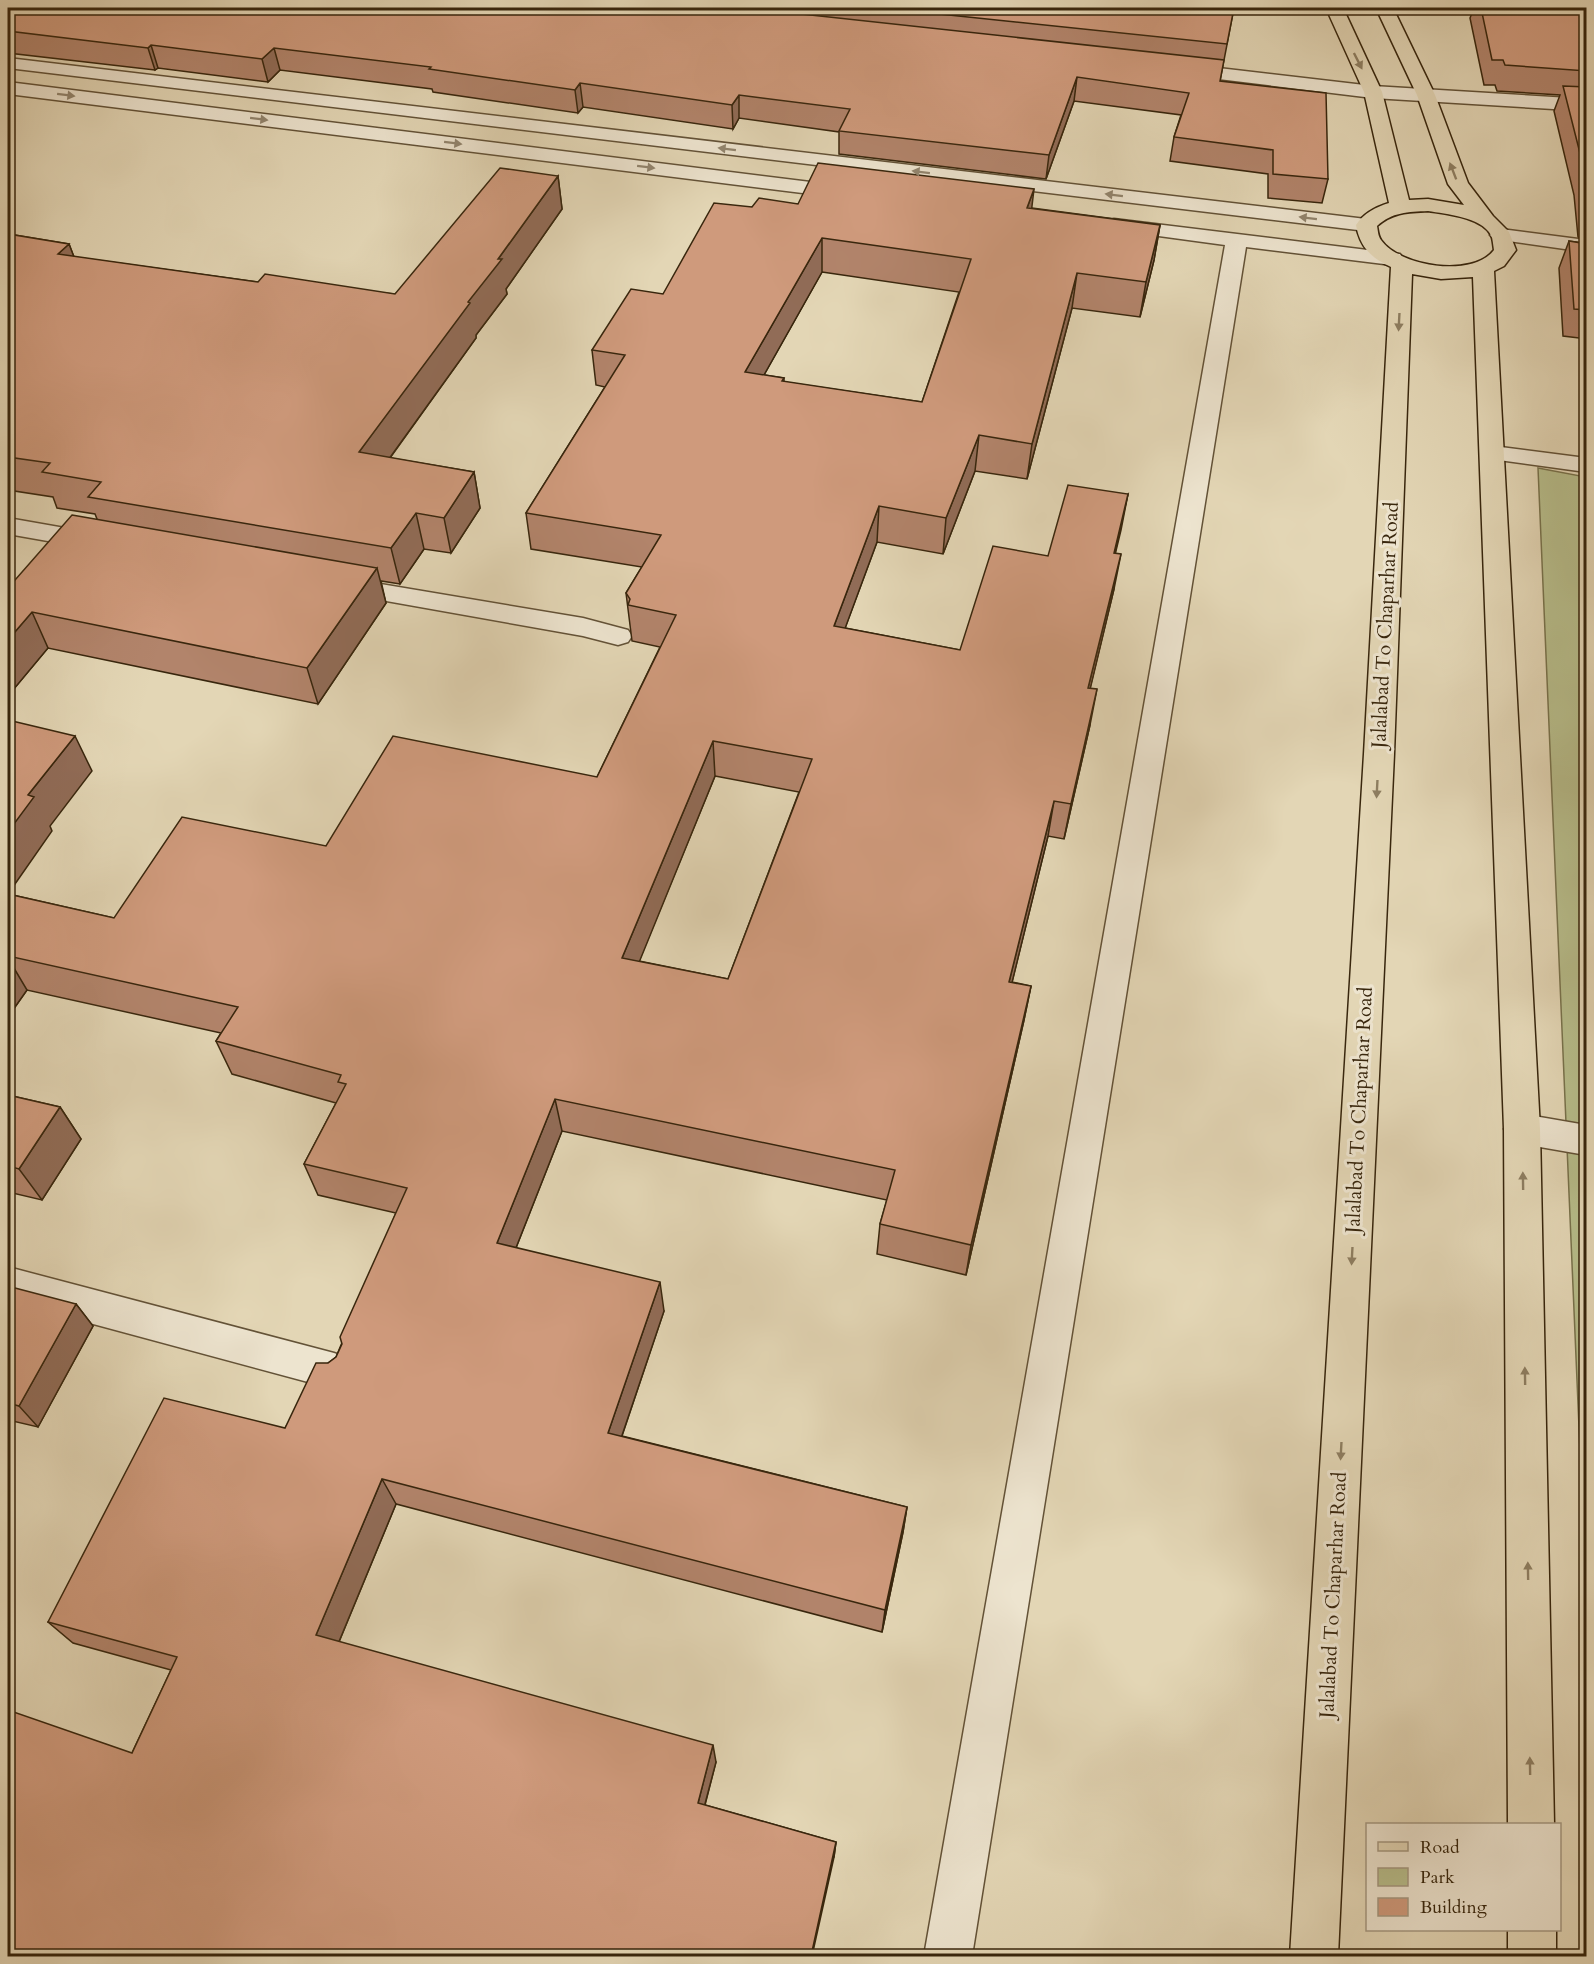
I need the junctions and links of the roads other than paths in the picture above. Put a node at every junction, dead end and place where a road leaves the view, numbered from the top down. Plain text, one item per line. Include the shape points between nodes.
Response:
1 (1334, 8) edge
2 (1386, 8) edge
3 (8, 63) edge
4 (1157, 67) edge
5 (8, 88) edge
6 (1373, 92) junction
7 (1426, 95) junction
8 (1587, 105) edge
9 (869, 195) edge
10 (1400, 206) junction
11 (1485, 220) junction
12 (1094, 223) edge
13 (1366, 225) junction
14 (1501, 235) junction
15 (1236, 241) junction
16 (1587, 246) edge
17 (1397, 261) junction
18 (1484, 267) junction
19 (1493, 453) junction
20 (1587, 465) edge
21 (8, 526) edge
22 (124, 547) edge
23 (309, 579) edge
24 (618, 636) dead end
25 (1522, 1129) junction
26 (1587, 1140) edge
27 (8, 1284) edge
28 (334, 1371) edge
29 (1531, 1823) edge
30 (1532, 1931) edge
31 (948, 1956) edge
32 (1314, 1956) edge
33 (1532, 1956) edge

1 -> 6 main road
2 - 7 main road
13 -> 3 street
4 - 6 street
5 -> 9 street
6 - 7 street
6 - 10 main road
7 - 8 street
11 -> 7 main road via 1458,184
10 - 11 main road via 1428,204
10 - 13 main road via 1378,213
11 - 14 main road
12 - 15 street
13 - 17 main road via 1369,240
14 - 16 street
14 - 18 main road via 1505,250 1495,263
15 - 17 street
15 - 31 street
17 - 18 main road via 1442,272
17 -> 32 main road, Jalalabad To Chaparhar Road via 1377,789
18 - 19 main road
19 - 20 street
19 - 25 main road
21 - 22 street
23 - 24 street
25 - 26 street
29 -> 25 main road
27 - 28 street
30 - 33 main road

